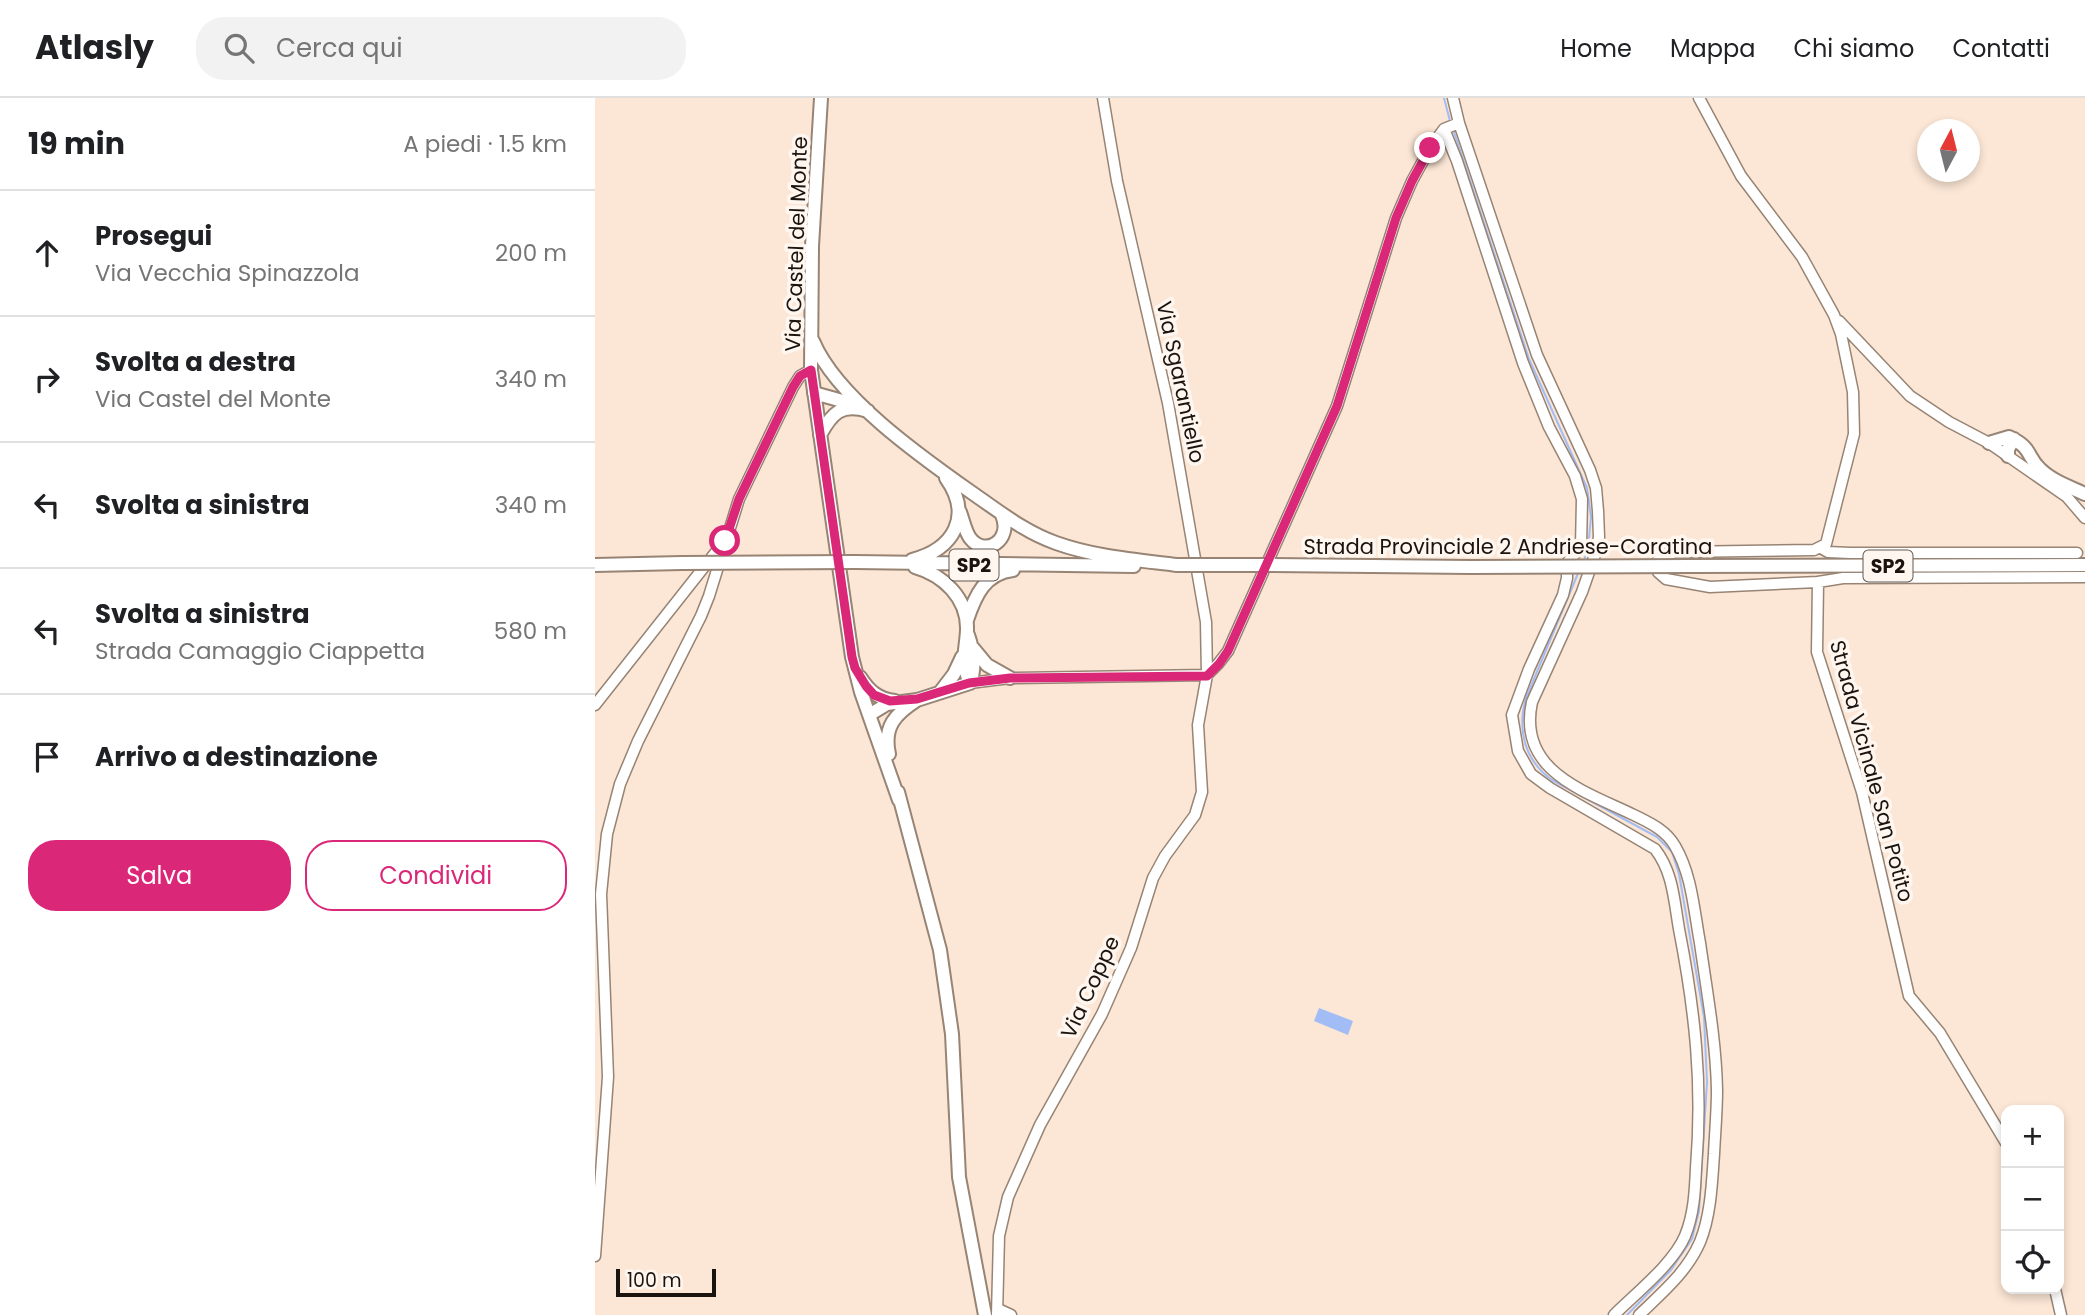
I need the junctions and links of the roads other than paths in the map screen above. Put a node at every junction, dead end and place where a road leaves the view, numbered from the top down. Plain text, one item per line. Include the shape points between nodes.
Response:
1 (821, 98) edge
2 (1103, 98) edge
3 (1453, 98) edge
4 (1699, 98) edge
5 (1452, 126) junction
6 (1502, 250) junction
7 (1488, 255) junction
8 (1834, 315) junction
9 (811, 334) junction
10 (811, 370) junction
11 (842, 386) junction
12 (814, 393) junction
13 (862, 409) junction
14 (1564, 416) junction
15 (1548, 423) junction
16 (820, 435) junction
17 (2014, 439) junction
18 (1989, 443) junction
19 (2008, 457) junction
20 (943, 474) junction
21 (2085, 494) edge
22 (960, 512) junction
23 (1002, 515) junction
24 (2085, 518) edge
25 (725, 541) junction
26 (1821, 548) junction
27 (2077, 553) dead end
28 (901, 563) junction
29 (595, 565) edge
30 (1048, 565) junction
31 (1177, 565) junction
32 (2085, 565) edge
33 (695, 577) junction
34 (715, 578) junction
35 (2085, 578) edge
36 (1818, 582) junction
37 (967, 626) junction
38 (1548, 627) junction
39 (1563, 634) junction
40 (967, 652) junction
41 (855, 668) junction
42 (1207, 676) junction
43 (1010, 678) junction
44 (969, 683) junction
45 (941, 691) junction
46 (595, 705) edge
47 (900, 706) junction
48 (869, 715) junction
49 (1574, 786) junction
50 (1566, 799) junction
51 (899, 800) junction
52 (1695, 917) junction
53 (1678, 919) junction
54 (1699, 1090) junction
55 (1717, 1090) junction
56 (2001, 1135) edge
57 (595, 1256) edge
58 (1656, 1273) junction
59 (1669, 1286) junction
60 (2056, 1294) edge
61 (998, 1312) edge
62 (985, 1315) edge
63 (1011, 1315) edge
64 (1614, 1315) edge
65 (1639, 1315) edge
66 (2061, 1315) edge

1 - 9 main road, Via Castel del Monte
2 - 42 street, Via Sgarantiello via 1185,496 1206,622
3 - 5 street
4 - 8 street via 1741,176 1802,257
5 - 6 street
5 - 7 street
5 - 42 street via 1420,165 1396,218 1337,406 1228,651
6 - 7 street
6 - 14 street via 1537,355
7 - 15 street
8 - 18 street via 1910,396
8 - 26 street via 1851,383 1854,434 1826,544
9 - 10 main road, Via Castel del Monte
9 - 11 main road
10 - 12 main road, Via Castel del Monte
10 - 25 street via 793,387 739,499
11 - 12 main road
11 - 13 main road
12 - 13 main road
12 - 16 main road, Via Castel del Monte
13 - 16 main road via 834,414
13 - 20 main road
14 - 15 street
14 - 39 street via 1596,488 1599,537
15 - 38 street via 1576,476 1582,499 1581,547 1567,563 1563,595
16 - 41 main road, Via Castel del Monte
17 - 18 main road
17 - 19 main road
17 - 21 main road via 2042,471
18 - 19 street
19 - 24 street via 2067,496
20 - 22 main road
20 - 23 main road
22 - 23 main road via 968,537 988,547 1005,534
22 - 28 main road via 950,539 937,551
23 - 31 main road via 1042,538 1076,549
25 - 33 street
25 - 34 street
26 - 27 street via 1850,553
26 - 36 street via 1690,550 1667,554 1657,562 1658,572 1666,579 1710,587
28 - 29 main road, Strada Provinciale 2 Andriese-Coratina / SP2, bridge
28 - 30 main road, Strada Provinciale 2 Andriese-Coratina / SP2
28 - 37 main road via 936,576 953,589
30 - 31 main road, Strada Provinciale 2 Andriese-Coratina / SP2
30 - 37 main road via 1004,571 986,582 974,597
31 - 32 main road, Strada Provinciale 2 Andriese-Coratina / SP2, bridge
33 - 34 street
33 - 46 street
34 - 57 street via 701,616 633,751 607,834 601,905 608,1077
35 - 36 street via 1843,578
36 - 56 street, Strada Vicinale San Potito via 1817,652 1861,792 1909,996 1940,1033
37 - 40 main road
38 - 39 street
38 - 50 street via 1512,715 1518,751 1531,774
39 - 49 street via 1532,702 1529,731 1542,760
40 - 43 main road
40 - 44 main road via 964,671
40 - 45 main road
41 - 47 main road via 874,695
41 - 48 main road, Via Castel del Monte
42 - 43 street
42 - 61 street, Via Coppe via 1198,725 1203,779 1199,804 1153,878 1131,948 1102,1014 1040,1125 1008,1197 999,1236
43 - 44 street
44 - 45 main road
45 - 47 main road
47 - 48 main road via 887,704
47 - 51 main road via 887,739
48 - 51 main road, Via Castel del Monte
49 - 50 street
49 - 52 street via 1658,827 1674,844 1687,869
50 - 53 street via 1655,849 1665,862
51 - 62 main road via 940,950 952,1034 959,1177
52 - 53 street
52 - 55 street via 1710,1006
53 - 54 street via 1693,1001
54 - 55 street
54 - 58 street via 1691,1217 1684,1238
55 - 59 street via 1706,1224 1692,1257
58 - 59 street
58 - 64 street
59 - 65 street
60 - 66 street
61 - 63 street

